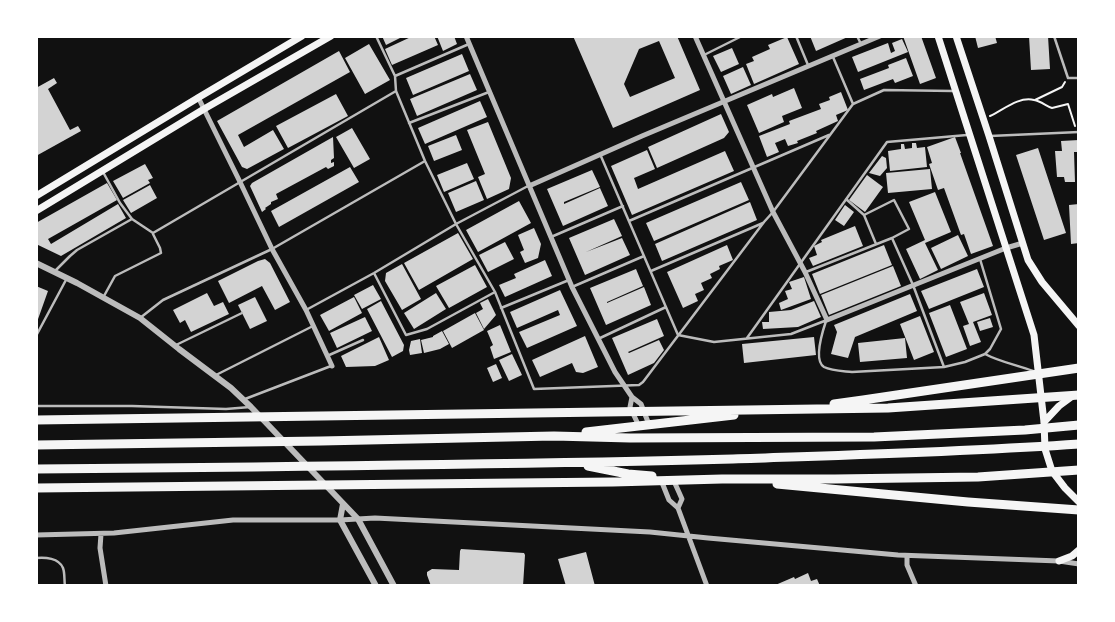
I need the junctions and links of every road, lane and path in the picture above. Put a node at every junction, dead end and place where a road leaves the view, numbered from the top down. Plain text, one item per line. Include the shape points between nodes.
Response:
1 (302, 36) edge
2 (331, 36) edge
3 (376, 36) edge
4 (466, 36) edge
5 (694, 36) edge
6 (742, 36) edge
7 (796, 36) edge
8 (857, 36) edge
9 (880, 36) edge
10 (938, 36) edge
11 (956, 36) edge
12 (1054, 36) edge
13 (469, 44) junction
14 (861, 44) junction
15 (703, 55) junction
16 (833, 56) junction
17 (808, 67) junction
18 (395, 76) junction
19 (1068, 78) junction
20 (1079, 78) edge
21 (396, 91) junction
22 (955, 91) junction
23 (489, 92) junction
24 (198, 98) junction
25 (1035, 100) junction
26 (724, 103) junction
27 (853, 104) junction
28 (204, 109) junction
29 (984, 120) junction
30 (409, 123) junction
31 (1078, 132) edge
32 (831, 134) junction
33 (969, 135) junction
34 (989, 136) junction
35 (600, 154) junction
36 (425, 161) junction
37 (753, 168) junction
38 (103, 171) junction
39 (240, 182) junction
40 (529, 186) junction
41 (36, 196) edge
42 (846, 199) junction
43 (623, 206) junction
44 (36, 212) edge
45 (773, 212) junction
46 (864, 215) junction
47 (132, 219) junction
48 (629, 221) junction
49 (764, 222) junction
50 (456, 224) junction
51 (153, 233) junction
52 (551, 237) junction
53 (892, 238) junction
54 (1023, 243) junction
55 (876, 244) junction
56 (1006, 248) junction
57 (272, 249) junction
58 (644, 256) junction
59 (980, 259) junction
60 (36, 263) edge
61 (800, 263) junction
62 (651, 271) junction
63 (54, 272) junction
64 (805, 272) junction
65 (374, 273) junction
66 (67, 278) junction
67 (569, 280) junction
68 (913, 285) junction
69 (572, 287) junction
70 (495, 292) junction
71 (104, 298) junction
72 (666, 306) junction
73 (501, 308) junction
74 (306, 310) junction
75 (242, 312) dead end
76 (140, 318) junction
77 (826, 320) junction
78 (36, 324) edge
79 (42, 326) junction
80 (313, 326) junction
81 (1079, 326) edge
82 (678, 335) junction
83 (36, 336) edge
84 (746, 338) junction
85 (598, 339) junction
86 (363, 340) dead end
87 (175, 346) junction
88 (985, 354) junction
89 (328, 356) junction
90 (332, 366) joint
91 (944, 366) junction
92 (1079, 368) edge
93 (1039, 373) junction
94 (215, 375) junction
95 (624, 386) junction
96 (1079, 393) edge
97 (632, 397) junction
98 (244, 400) junction
99 (36, 406) edge
100 (251, 407) junction
101 (36, 420) edge
102 (637, 422) dead end
103 (648, 422) dead end
104 (1044, 422) junction
105 (1079, 425) edge
106 (554, 436) junction
107 (1079, 444) edge
108 (36, 445) edge
109 (571, 463) junction
110 (36, 469) edge
111 (1079, 470) edge
112 (673, 478) dead end
113 (660, 479) dead end
114 (36, 488) edge
115 (1079, 502) edge
116 (343, 504) junction
117 (678, 508) junction
118 (1079, 510) edge
119 (340, 520) junction
120 (358, 520) junction
121 (101, 534) junction
122 (36, 535) edge
123 (689, 536) junction
124 (1079, 550) edge
125 (907, 556) junction
126 (36, 558) edge
127 (1059, 561) junction
128 (1079, 564) edge
129 (65, 586) edge
130 (106, 586) edge
131 (376, 586) edge
132 (394, 586) edge
133 (707, 586) edge
134 (916, 586) edge

1 - 24 main road
2 - 28 main road
3 - 18 lane
4 - 13 street
5 - 15 street
6 - 15 lane
7 - 17 lane
8 - 14 lane
9 - 14 street
10 - 22 main road
11 - 29 main road
12 - 19 lane
13 - 18 lane
13 - 23 street
14 - 16 street
15 - 26 street
16 - 17 street
16 - 27 lane
17 - 26 street
18 - 21 lane
19 - 20 lane
19 - 25 path via 1062,87
21 - 30 lane
21 - 39 lane
22 - 27 lane via 884,90
22 - 33 main road
23 - 30 lane
23 - 40 street
24 - 28 street
24 - 41 main road
25 - 29 path via 1024,99
25 - 31 path via 1052,108 1068,104
26 - 35 street
26 - 37 street
27 - 32 lane
28 - 38 main road
28 - 39 street
29 - 34 main road
30 - 36 lane
31 - 34 lane
32 - 37 lane
32 - 45 lane
33 - 42 lane via 886,142
33 - 56 main road
34 - 54 main road
35 - 40 street
35 - 43 lane
36 - 50 lane
36 - 57 lane
37 - 45 street
37 - 48 lane
38 - 44 main road
38 - 47 lane
39 - 51 lane
39 - 57 street
40 - 50 lane
40 - 52 street
42 - 46 lane
42 - 61 lane
43 - 48 lane
43 - 52 lane
45 - 49 lane
45 - 61 street
46 - 53 lane via 894,200 909,229
46 - 55 lane
47 - 51 lane
47 - 63 lane via 77,250
48 - 58 lane
49 - 62 lane
49 - 82 lane
50 - 65 lane
50 - 70 lane
51 - 71 lane via 161,253 115,276
52 - 67 street
53 - 55 lane
53 - 68 lane
54 - 56 street
54 - 81 main road via 1028,260 1042,282
55 - 64 lane
56 - 59 street
56 - 93 main road via 1034,336
57 - 74 street
57 - 76 lane via 163,300
58 - 62 lane
58 - 69 lane
59 - 68 street
59 - 88 lane via 1001,329
60 - 63 street
61 - 64 street
61 - 84 lane
62 - 72 lane
63 - 66 street
64 - 77 street
65 - 70 lane via 406,334 427,329
65 - 74 lane
66 - 71 street
66 - 79 lane
67 - 69 street
67 - 73 lane
68 - 77 street
68 - 91 lane
69 - 85 street
70 - 73 lane
71 - 76 street
72 - 82 lane
72 - 85 lane
73 - 95 lane via 534,390
74 - 80 street
75 - 87 lane
76 - 87 street
77 - 84 lane via 791,334
77 - 91 lane via 818,355 823,366 852,372
78 - 79 lane
79 - 83 lane
80 - 89 street
80 - 94 lane
82 - 84 lane via 714,342
82 - 95 lane via 643,382
85 - 95 street
86 - 89 lane
87 - 94 street
88 - 91 lane
88 - 93 lane
89 - 90 street
90 - 98 lane
92 - 93 highway
93 - 104 main road
93 - 106 highway via 863,400
94 - 98 street
95 - 97 street
96 - 101 highway via 879,408
96 - 104 main road via 1059,406
97 - 102 street via 630,407
97 - 103 street via 641,404
98 - 100 street
99 - 100 lane
100 - 116 street
104 - 115 main road via 1045,450 1052,470
105 - 106 highway via 864,437
106 - 108 highway
107 - 109 highway via 868,455
109 - 110 highway
109 - 118 highway via 628,474
111 - 114 highway via 959,478
112 - 117 street via 682,499
113 - 117 street via 669,500
116 - 119 street
116 - 120 street
117 - 123 street
119 - 120 street
119 - 121 street via 234,520
119 - 131 street
120 - 123 street via 375,518
120 - 132 street
121 - 122 street
121 - 130 street
123 - 125 street
123 - 133 street
124 - 127 main road
125 - 127 street
125 - 134 street via 907,565
126 - 129 lane via 56,561 62,567
127 - 128 street

